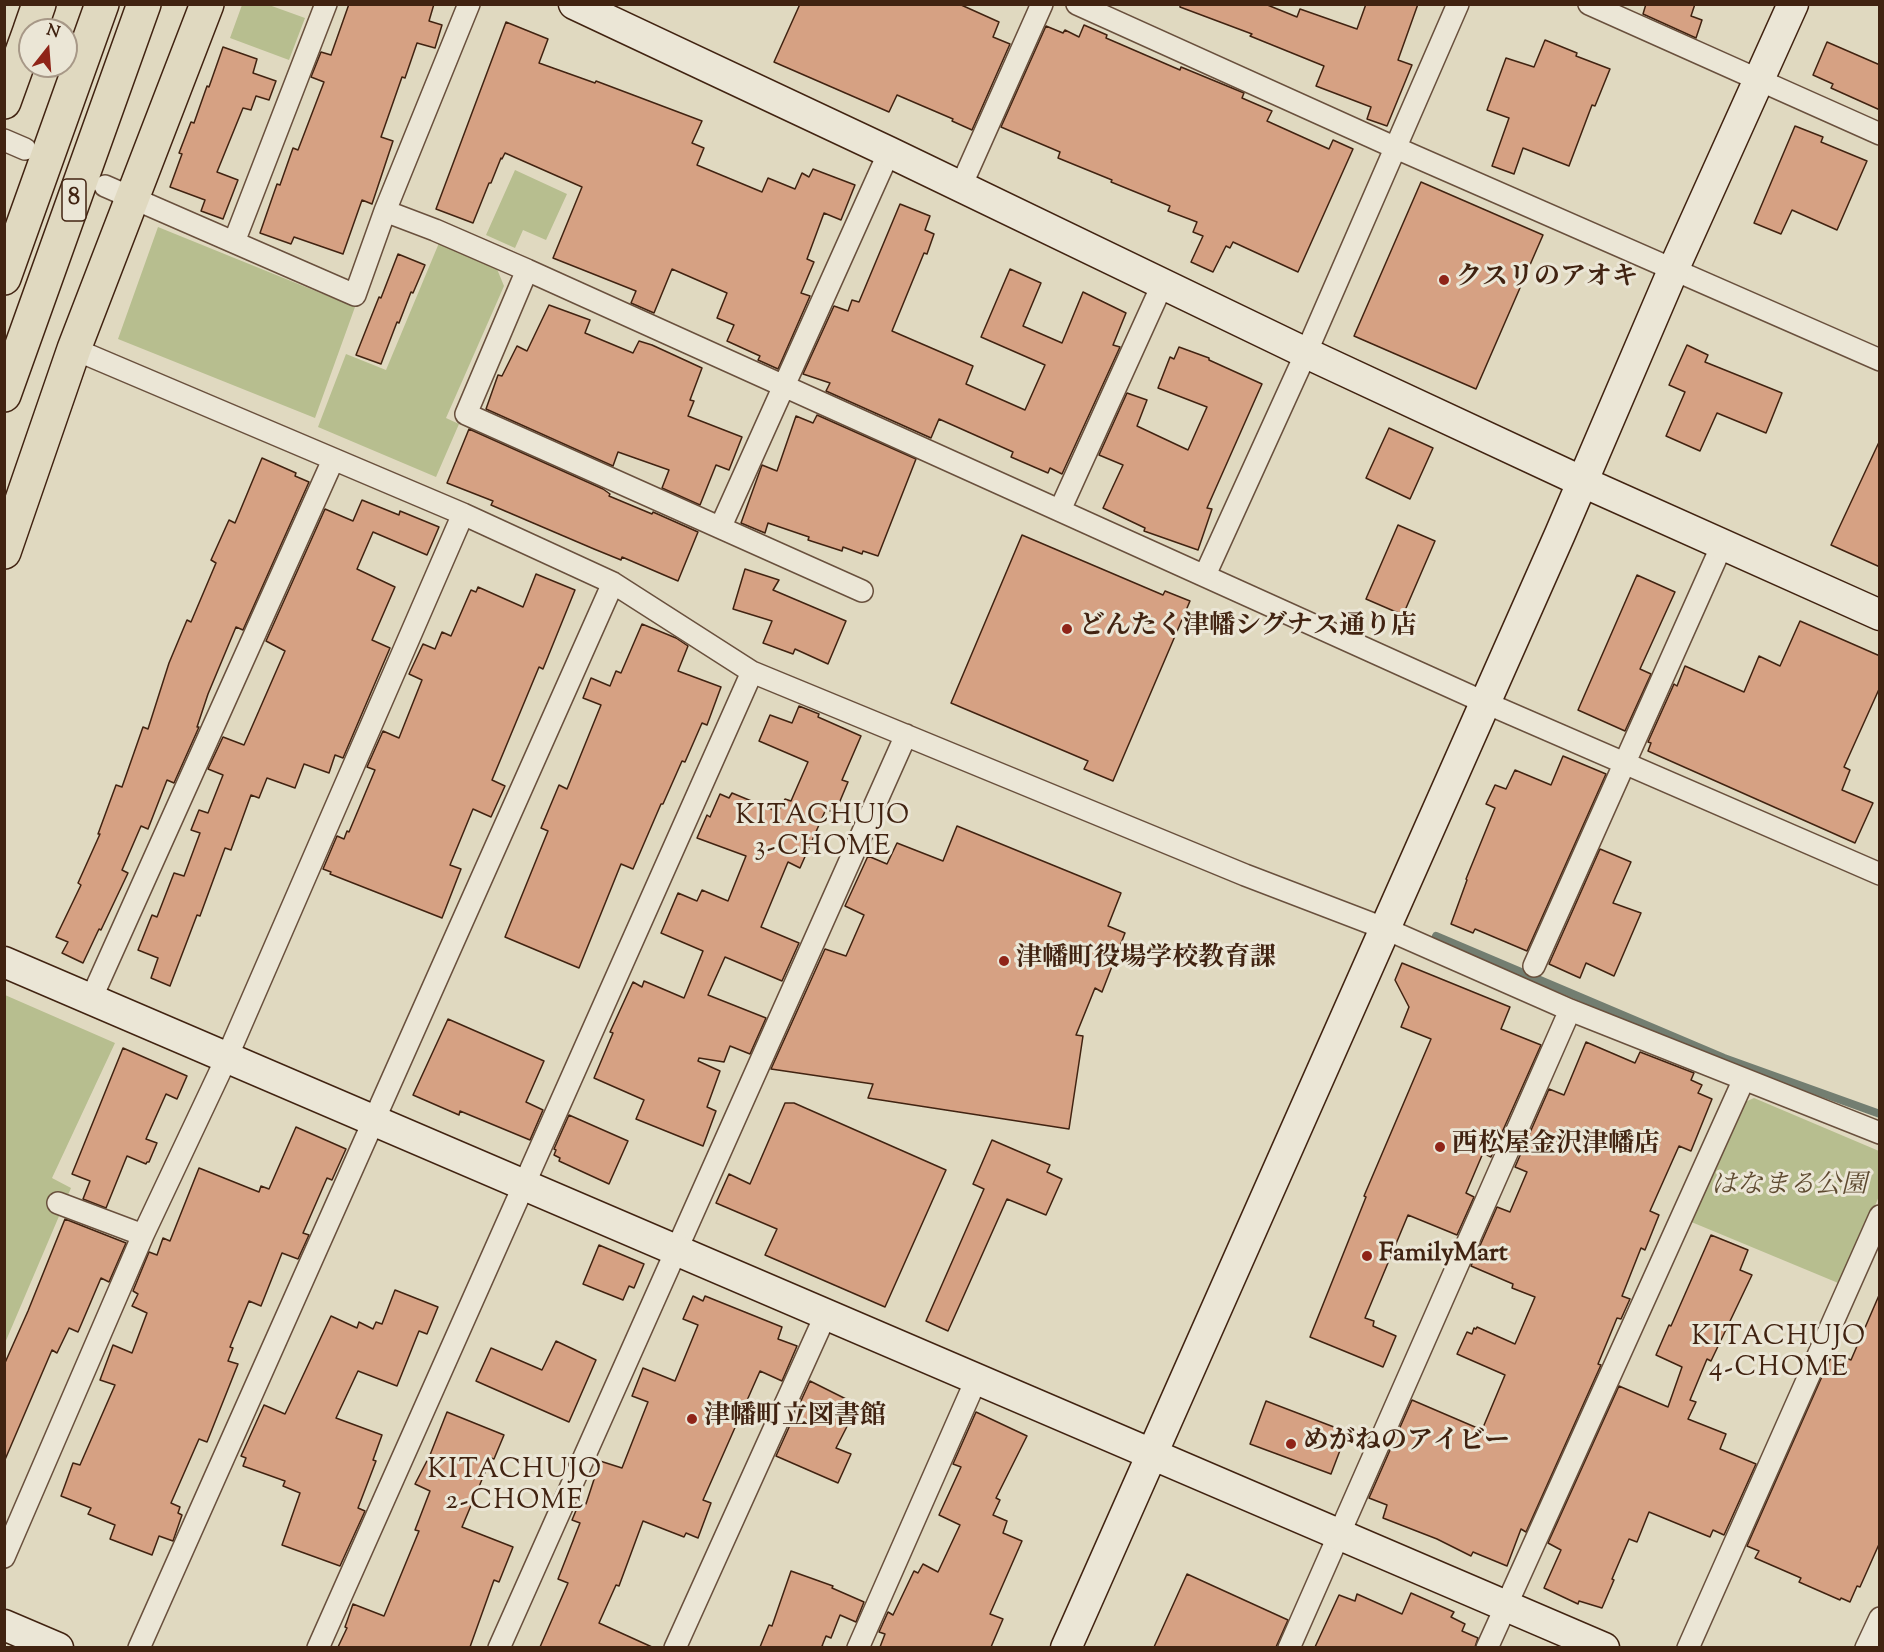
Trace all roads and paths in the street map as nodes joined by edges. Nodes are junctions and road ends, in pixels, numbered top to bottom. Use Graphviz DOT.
graph roads {
  1 [pos="102,4"];
  2 [pos="144,4"];
  3 [pos="207,4"];
  4 [pos="326,4"];
  5 [pos="469,4"];
  6 [pos="574,4"];
  7 [pos="1042,4"];
  8 [pos="1077,4"];
  9 [pos="1458,4"];
  10 [pos="1588,4"];
  11 [pos="1793,4"];
  12 [pos="18,63"];
  13 [pos="1760,81"];
  14 [pos="4,102"];
  15 [pos="1880,134"];
  16 [pos="4,140"];
  17 [pos="1396,148"];
  18 [pos="37,151"];
  19 [pos="889,152"];
  20 [pos="961,186"];
  21 [pos="119,192"];
  22 [pos="385,211"];
  23 [pos="4,233"];
  24 [pos="234,242"];
  25 [pos="1674,268"];
  26 [pos="527,270"];
  27 [pos="4,278"];
  28 [pos="1163,283"];
  29 [pos="74,349"];
  30 [pos="1306,353"];
  31 [pos="1880,360"];
  32 [pos="784,384"];
  33 [pos="4,396"];
  34 [pos="333,460"];
  35 [pos="1583,482"];
  36 [pos="11,510"];
  37 [pos="1060,510"];
  38 [pos="463,514"];
  39 [pos="721,526"];
  40 [pos="1722,544"];
  41 [pos="4,552"];
  42 [pos="1205,575"];
  43 [pos="613,583"];
  44 [pos="862,591"];
  45 [pos="1880,615"];
  46 [pos="752,672"];
  47 [pos="1486,703"];
  48 [pos="906,735"];
  49 [pos="1625,763"];
  50 [pos="1880,874"];
  51 [pos="1386,929"];
  52 [pos="4,962"];
  53 [pos="1534,966"];
  54 [pos="92,999"];
  55 [pos="1570,1010"];
  56 [pos="227,1057"];
  57 [pos="1744,1079"];
  58 [pos="374,1120"];
  59 [pos="1880,1133"];
  60 [pos="525,1185"];
  61 [pos="58,1203"];
  62 [pos="1880,1216"];
  63 [pos="143,1235"];
  64 [pos="675,1250"];
  65 [pos="826,1314"];
  66 [pos="976,1380"];
  67 [pos="1152,1455"];
  68 [pos="1340,1535"];
  69 [pos="4,1557"];
  70 [pos="1506,1605"];
  71 [pos="1880,1618"];
  72 [pos="4,1625"];
  73 [pos="58,1647"];
  74 [pos="139,1647"];
  75 [pos="318,1647"];
  76 [pos="499,1647"];
  77 [pos="675,1647"];
  78 [pos="858,1647"];
  79 [pos="1066,1647"];
  80 [pos="1289,1647"];
  81 [pos="1487,1647"];
  82 [pos="1604,1647"];
  83 [pos="1688,1647"];
  84 [pos="1866,1647"];
  1 -- 18 [label="highway, 8"];
  2 -- 33 [label="highway, 8"];
  3 -- 21 [label="highway"];
  4 -- 24 [label="street"];
  5 -- 22 [label="street"];
  6 -- 19 [label="street"];
  7 -- 20 [label="street"];
  8 -- 17 [label="street"];
  9 -- 17 [label="street"];
  10 -- 13 [label="street"];
  11 -- 13 [label="street"];
  12 -- 14 [label="highway"];
  13 -- 15 [label="street"];
  13 -- 25 [label="street"];
  16 -- 18 [label="street"];
  17 -- 25 [label="street"];
  17 -- 30 [label="street"];
  18 -- 23 [label="highway"];
  18 -- 27 [label="highway, 8"];
  19 -- 20 [label="street"];
  19 -- 32 [label="street"];
  20 -- 28 [label="street"];
  21 -- 24 [label="street"];
  21 -- 29 [label="highway"];
  22 -- 24 [label="street"];
  22 -- 26 [label="street"];
  25 -- 31 [label="street"];
  25 -- 35 [label="street"];
  26 -- 32 [label="street"];
  26 -- 39 [label="street"];
  28 -- 30 [label="street"];
  28 -- 37 [label="street"];
  29 -- 34 [label="street"];
  29 -- 36 [label="highway"];
  30 -- 35 [label="street"];
  30 -- 42 [label="street"];
  32 -- 37 [label="street"];
  32 -- 39 [label="street"];
  34 -- 38 [label="street"];
  34 -- 54 [label="street"];
  35 -- 40 [label="street"];
  35 -- 47 [label="street"];
  36 -- 41 [label="highway"];
  37 -- 42 [label="street"];
  38 -- 43 [label="street"];
  38 -- 56 [label="street"];
  39 -- 44 [label="street"];
  40 -- 45 [label="street"];
  40 -- 49 [label="street"];
  42 -- 47 [label="street"];
  43 -- 46 [label="street"];
  43 -- 58 [label="street"];
  46 -- 48 [label="street"];
  46 -- 60 [label="street"];
  47 -- 49 [label="street"];
  47 -- 51 [label="street"];
  48 -- 51 [label="street"];
  48 -- 64 [label="street"];
  49 -- 50 [label="street"];
  49 -- 53 [label="street"];
  51 -- 55 [label="street"];
  51 -- 67 [label="street"];
  52 -- 54 [label="street"];
  54 -- 56 [label="street"];
  55 -- 57 [label="street"];
  55 -- 68 [label="street"];
  56 -- 58 [label="street"];
  56 -- 63 [label="street"];
  57 -- 59 [label="street"];
  57 -- 70 [label="street"];
  58 -- 60 [label="street"];
  58 -- 74 [label="street"];
  60 -- 64 [label="street"];
  60 -- 75 [label="street"];
  61 -- 63 [label="street"];
  62 -- 83 [label="street"];
  63 -- 69 [label="street"];
  64 -- 65 [label="street"];
  64 -- 76 [label="street"];
  65 -- 66 [label="street"];
  65 -- 77 [label="street"];
  66 -- 67 [label="street"];
  66 -- 78 [label="street"];
  67 -- 68 [label="street"];
  67 -- 79 [label="street"];
  68 -- 70 [label="street"];
  68 -- 80 [label="street"];
  70 -- 81 [label="street"];
  70 -- 82 [label="street"];
  71 -- 84 [label="street"];
  72 -- 73 [label="street"];
}
